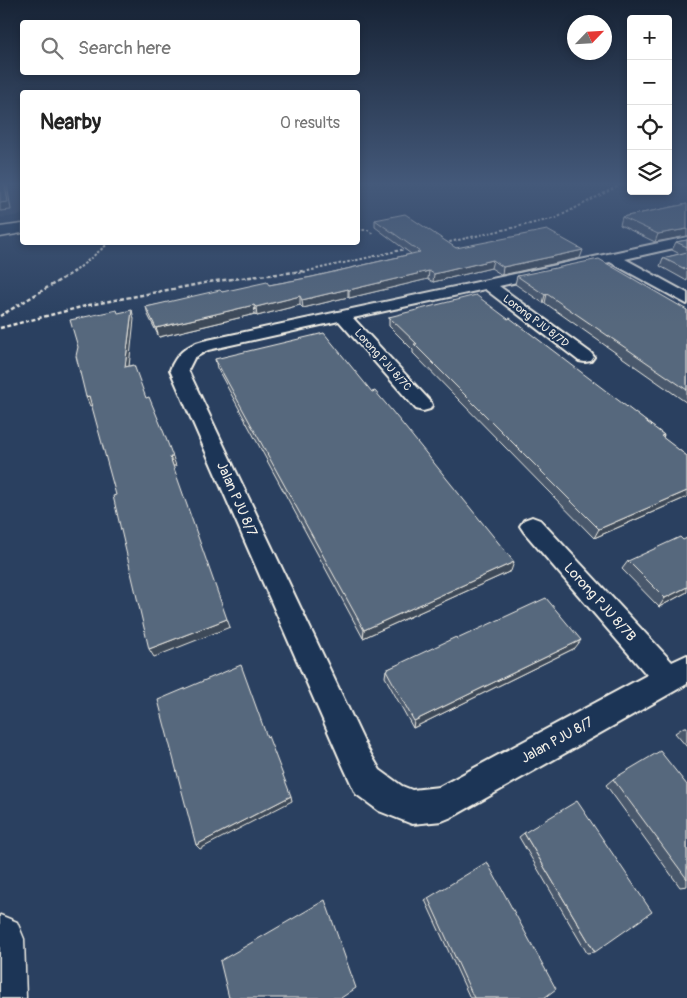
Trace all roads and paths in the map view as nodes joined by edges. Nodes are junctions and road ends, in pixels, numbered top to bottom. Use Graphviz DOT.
graph roads {
  1 [pos="369,231"];
  2 [pos="500,231"];
  3 [pos="373,234"];
  4 [pos="687,241"];
  5 [pos="440,244"];
  6 [pos="107,245"];
  7 [pos="411,248"];
  8 [pos="612,258"];
  9 [pos="487,284"];
  10 [pos="687,299"];
  11 [pos="0,316"];
  12 [pos="343,316"];
  13 [pos="0,328"];
  14 [pos="585,357"];
  15 [pos="423,405"];
  16 [pos="532,526"];
  17 [pos="678,674"];
  18 [pos="0,939"];
  19 [pos="1,998"];
  1 -- 3 [label="path"];
  2 -- 5 [label="path"];
  4 -- 8 [label="street, Jalan PJU 8/7"];
  6 -- 11 [label="path"];
  7 -- 13 [label="path"];
  8 -- 9 [label="street, Jalan PJU 8/7"];
  8 -- 10 [label="street"];
  9 -- 12 [label="street, Jalan PJU 8/7"];
  9 -- 14 [label="street, Lorong PJU 8/7D"];
  12 -- 15 [label="street, Lorong PJU 8/7C"];
  12 -- 17 [label="street, Jalan PJU 8/7"];
  16 -- 17 [label="street, Lorong PJU 8/7B"];
  18 -- 19 [label="main road"];
}
